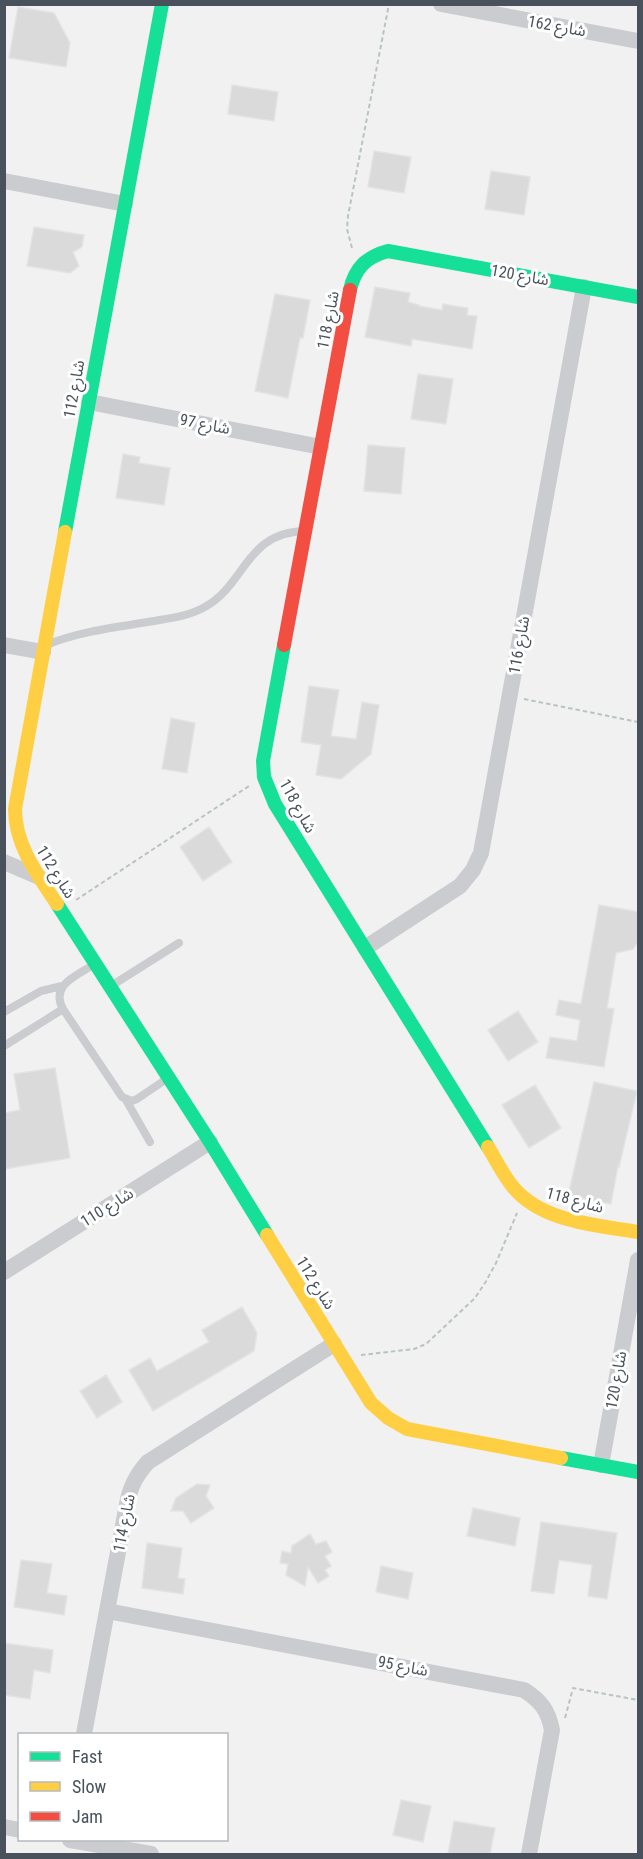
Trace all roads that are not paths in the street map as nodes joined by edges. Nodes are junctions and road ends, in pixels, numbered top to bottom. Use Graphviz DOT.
graph roads {
  1 [pos="162,4"];
  2 [pos="441,4"];
  3 [pos="472,7"];
  4 [pos="639,41"];
  5 [pos="4,181"];
  6 [pos="125,204"];
  7 [pos="362,262"];
  8 [pos="584,287"];
  9 [pos="639,297"];
  10 [pos="89,402"];
  11 [pos="321,447"];
  12 [pos="306,531"];
  13 [pos="4,645"];
  14 [pos="44,649"];
  15 [pos="14,821"];
  16 [pos="4,839"];
  17 [pos="4,861"];
  18 [pos="39,877"];
  19 [pos="179,943"];
  20 [pos="365,948"];
  21 [pos="95,964"];
  22 [pos="62,986"];
  23 [pos="110,987"];
  24 [pos="63,1009"];
  25 [pos="4,1012"];
  26 [pos="4,1046"];
  27 [pos="168,1078"];
  28 [pos="126,1100"];
  29 [pos="150,1142"];
  30 [pos="210,1142"];
  31 [pos="639,1232"];
  32 [pos="639,1260"];
  33 [pos="5,1269"];
  34 [pos="334,1344"];
  35 [pos="601,1465"];
  36 [pos="639,1472"];
  37 [pos="107,1611"];
  38 [pos="84,1733"];
  39 [pos="81,1841"];
  40 [pos="151,1854"];
  41 [pos="529,1854"];
  1 -- 6 [label="street, شارع 112"];
  2 -- 3 [label="street, شارع 162"];
  3 -- 4 [label="street, شارع 162"];
  5 -- 6 [label="street"];
  6 -- 10 [label="street, شارع 112"];
  7 -- 8 [label="street, شارع 120"];
  7 -- 11 [label="street, شارع 118"];
  8 -- 9 [label="street, شارع 120"];
  8 -- 20 [label="street, شارع 116"];
  10 -- 11 [label="street, شارع 97"];
  10 -- 14 [label="street, شارع 112"];
  11 -- 12 [label="street, شارع 118"];
  12 -- 14 [label="lane"];
  12 -- 20 [label="street, شارع 118"];
  13 -- 14 [label="street"];
  14 -- 15 [label="street, شارع 112"];
  15 -- 16 [label="street"];
  15 -- 18 [label="street, شارع 112"];
  17 -- 18 [label="street"];
  18 -- 21 [label="street, شارع 112"];
  19 -- 23 [label="lane"];
  20 -- 31 [label="street, شارع 118"];
  21 -- 22 [label="lane"];
  21 -- 23 [label="street, شارع 112"];
  22 -- 24 [label="lane"];
  22 -- 25 [label="lane"];
  23 -- 27 [label="street, شارع 112"];
  24 -- 26 [label="lane"];
  24 -- 28 [label="lane"];
  27 -- 28 [label="lane"];
  27 -- 30 [label="street, شارع 112"];
  28 -- 29 [label="lane"];
  30 -- 33 [label="street, شارع 110"];
  30 -- 34 [label="street, شارع 112"];
  32 -- 35 [label="street, شارع 120"];
  34 -- 35 [label="street, شارع 112"];
  34 -- 37 [label="street, شارع 114"];
  35 -- 36 [label="street, شارع 112"];
  37 -- 38 [label="street, شارع 114"];
  37 -- 41 [label="street, شارع 95"];
  39 -- 40 [label="street"];
}
